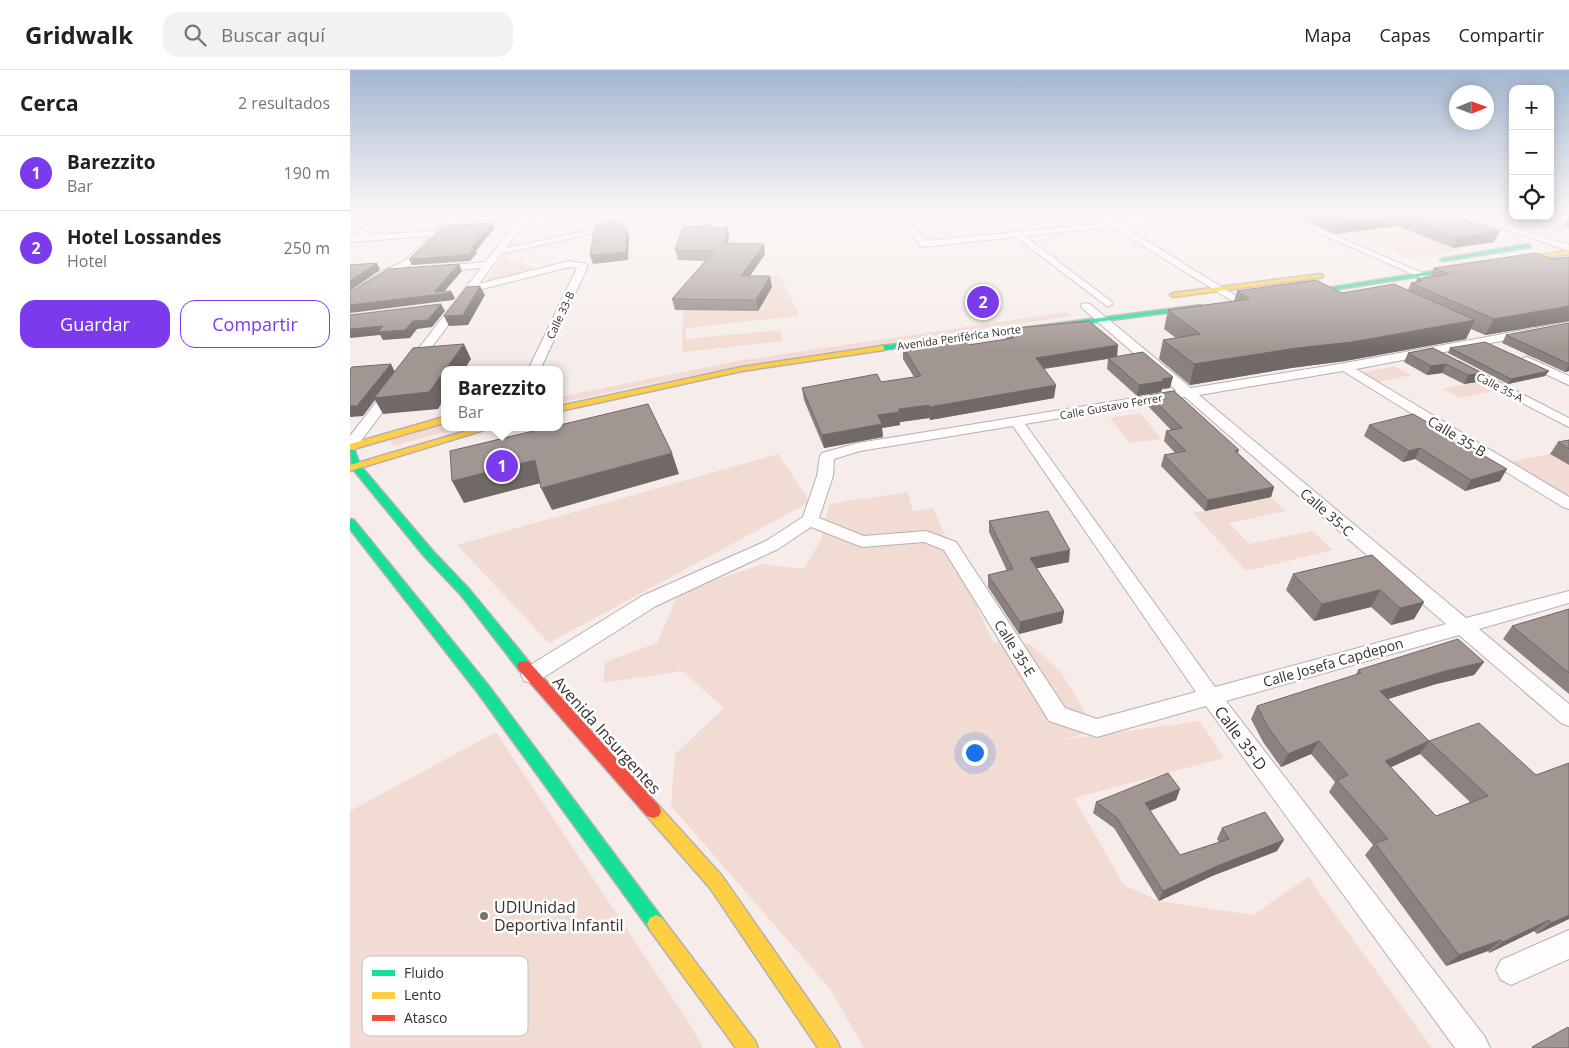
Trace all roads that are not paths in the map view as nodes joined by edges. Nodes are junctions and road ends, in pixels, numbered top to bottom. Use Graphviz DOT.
graph roads {
  1 [pos="422,259"];
  2 [pos="493,259"];
  3 [pos="1051,259"];
  4 [pos="1171,259"];
  5 [pos="1385,259"];
  6 [pos="1447,259"];
  7 [pos="1521,259"];
  8 [pos="1497,263"];
  9 [pos="488,265"];
  10 [pos="1400,265"];
  11 [pos="1478,266"];
  12 [pos="414,268"];
  13 [pos="1374,269"];
  14 [pos="1330,275"];
  15 [pos="1422,275"];
  16 [pos="1365,284"];
  17 [pos="470,289"];
  18 [pos="1221,289"];
  19 [pos="1382,292"];
  20 [pos="1292,294"];
  21 [pos="1165,296"];
  22 [pos="350,298"];
  23 [pos="1245,302"];
  24 [pos="1113,303"];
  25 [pos="458,305"];
  26 [pos="1081,307"];
  27 [pos="438,308"];
  28 [pos="1099,319"];
  29 [pos="1569,325"];
  30 [pos="1466,332"];
  31 [pos="1483,340"];
  32 [pos="1500,348"];
  33 [pos="1431,351"];
  34 [pos="1517,357"];
  35 [pos="536,366"];
  36 [pos="1344,367"];
  37 [pos="1569,381"];
  38 [pos="1187,392"];
  39 [pos="563,408"];
  40 [pos="441,421"];
  41 [pos="1017,422"];
  42 [pos="1569,423"];
  43 [pos="476,431"];
  44 [pos="350,447"];
  45 [pos="350,451"];
  46 [pos="353,467"];
  47 [pos="1569,504"];
  48 [pos="810,520"];
  49 [pos="350,522"];
  50 [pos="1569,596"];
  51 [pos="1461,626"];
  52 [pos="531,675"];
  53 [pos="1210,697"];
  54 [pos="1569,717"];
  55 [pos="1097,728"];
  56 [pos="1569,944"];
  57 [pos="1511,970"];
  58 [pos="748,1048"];
  59 [pos="830,1048"];
  60 [pos="1474,1048"];
  1 -- 12 [label="street"];
  2 -- 9 [label="street"];
  3 -- 24 [label="street"];
  4 -- 18 [label="street"];
  5 -- 10 [label="street"];
  6 -- 10 [label="main road"];
  7 -- 8 [label="main road"];
  9 -- 12 [label="street"];
  9 -- 17 [label="street"];
  10 -- 13 [label="main road"];
  10 -- 15 [label="street"];
  11 -- 15 [label="main road"];
  12 -- 22 [label="street"];
  14 -- 18 [label="main road"];
  15 -- 16 [label="main road"];
  16 -- 19 [label="street"];
  16 -- 20 [label="main road"];
  17 -- 25 [label="street"];
  17 -- 35 [label="street, Calle 33-B"];
  18 -- 21 [label="main road"];
  18 -- 23 [label="street"];
  23 -- 28 [label="main road, Avenida Periférica Norte"];
  24 -- 26 [label="main road"];
  25 -- 27 [label="street"];
  25 -- 44 [label="street"];
  26 -- 28 [label="street, Calle 35-C"];
  28 -- 38 [label="street, Calle 35-C"];
  28 -- 39 [label="main road, Avenida Periférica Norte"];
  29 -- 31 [label="street, Calle Gustavo Ferrer"];
  30 -- 31 [label="street"];
  31 -- 32 [label="street"];
  31 -- 33 [label="street, Calle Gustavo Ferrer"];
  33 -- 36 [label="street, Calle Gustavo Ferrer"];
  33 -- 42 [label="street, Calle 35-A"];
  34 -- 37 [label="street"];
  36 -- 38 [label="street, Calle Gustavo Ferrer"];
  36 -- 47 [label="street, Calle 35-B"];
  38 -- 41 [label="street, Calle Gustavo Ferrer"];
  38 -- 51 [label="street, Calle 35-C"];
  40 -- 44 [label="main road"];
  41 -- 48 [label="street, Calle Gustavo Ferrer"];
  41 -- 53 [label="street, Calle 35-D"];
  43 -- 46 [label="main road"];
  45 -- 46 [label="main road, Avenida Insurgentes"];
  46 -- 52 [label="main road, Avenida Insurgentes"];
  48 -- 52 [label="street"];
  48 -- 55 [label="street, Calle 35-E"];
  49 -- 58 [label="main road"];
  50 -- 51 [label="street, Calle Josefa Capdepon"];
  51 -- 53 [label="street, Calle Josefa Capdepon"];
  51 -- 54 [label="street, Calle 35-C"];
  52 -- 59 [label="main road, Avenida Insurgentes"];
  53 -- 55 [label="street, Calle Josefa Capdepon"];
  53 -- 60 [label="street, Calle 35-D"];
  56 -- 57 [label="street"];
}
